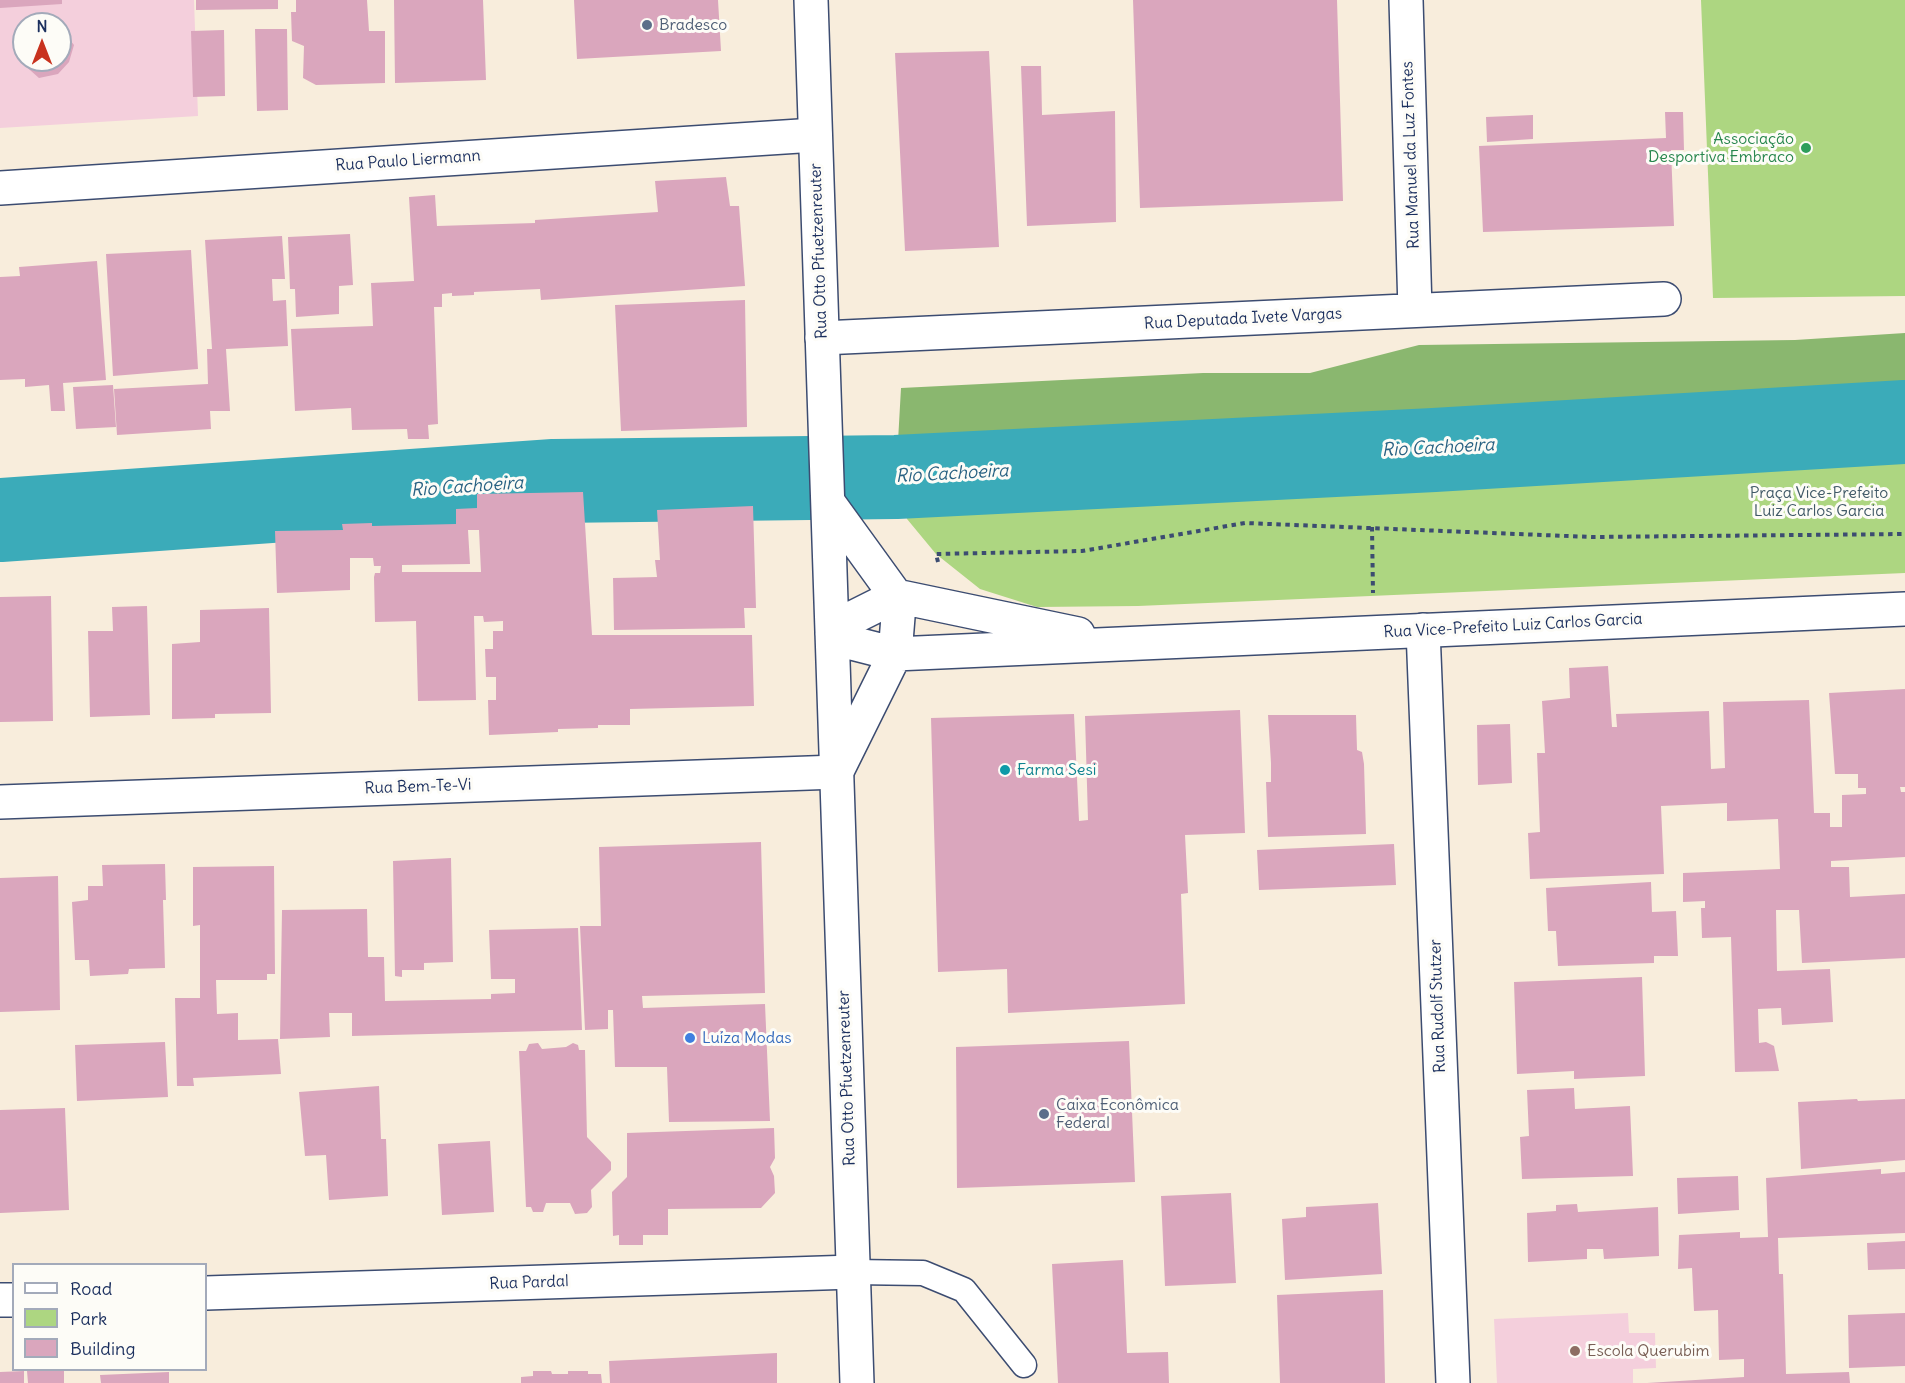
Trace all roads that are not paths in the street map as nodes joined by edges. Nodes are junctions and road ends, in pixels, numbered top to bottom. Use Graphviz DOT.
graph roads {
  1 [pos="811,0"];
  2 [pos="1406,0"];
  3 [pos="815,135"];
  4 [pos="0,188"];
  5 [pos="1664,299"];
  6 [pos="1415,310"];
  7 [pos="822,338"];
  8 [pos="828,502"];
  9 [pos="896,596"];
  10 [pos="1905,609"];
  11 [pos="1423,630"];
  12 [pos="832,634"];
  13 [pos="1121,643"];
  14 [pos="895,654"];
  15 [pos="837,772"];
  16 [pos="0,802"];
  17 [pos="853,1272"];
  18 [pos="207,1293"];
  19 [pos="1024,1365"];
  20 [pos="856,1383"];
  21 [pos="1454,1383"];
  1 -- 3 [label="street, Rua Otto Pfuetzenreuter"];
  2 -- 6 [label="street, Rua Manuel da Luz Fontes"];
  3 -- 4 [label="street, Rua Paulo Liermann"];
  3 -- 7 [label="street, Rua Otto Pfuetzenreuter"];
  5 -- 6 [label="street, Rua Deputada Ivete Vargas"];
  6 -- 7 [label="street, Rua Deputada Ivete Vargas"];
  7 -- 8 [label="street, Rua Otto Pfuetzenreuter"];
  8 -- 9 [label="street"];
  8 -- 12 [label="street, Rua Otto Pfuetzenreuter"];
  9 -- 12 [label="street"];
  9 -- 13 [label="street, Rua Vice-Prefeito Luiz Carlos Garcia"];
  9 -- 14 [label="street, Rua Otto Pfuetzenreuter"];
  10 -- 11 [label="street, Rua Vice-Prefeito Luiz Carlos Garcia"];
  11 -- 13 [label="street, Rua Vice-Prefeito Luiz Carlos Garcia"];
  11 -- 21 [label="street, Rua Rudolf Stutzer"];
  12 -- 14 [label="street, Rua Vice-Prefeito Luiz Carlos Garcia"];
  12 -- 15 [label="street, Rua Otto Pfuetzenreuter"];
  13 -- 14 [label="street, Rua Vice-Prefeito Luiz Carlos Garcia"];
  14 -- 15 [label="street, Rua Otto Pfuetzenreuter"];
  15 -- 16 [label="street, Rua Bem-Te-Vi"];
  15 -- 17 [label="street, Rua Otto Pfuetzenreuter"];
  17 -- 18 [label="street, Rua Pardal"];
  17 -- 19 [label="lane"];
  17 -- 20 [label="street, Rua Otto Pfuetzenreuter"];
}
